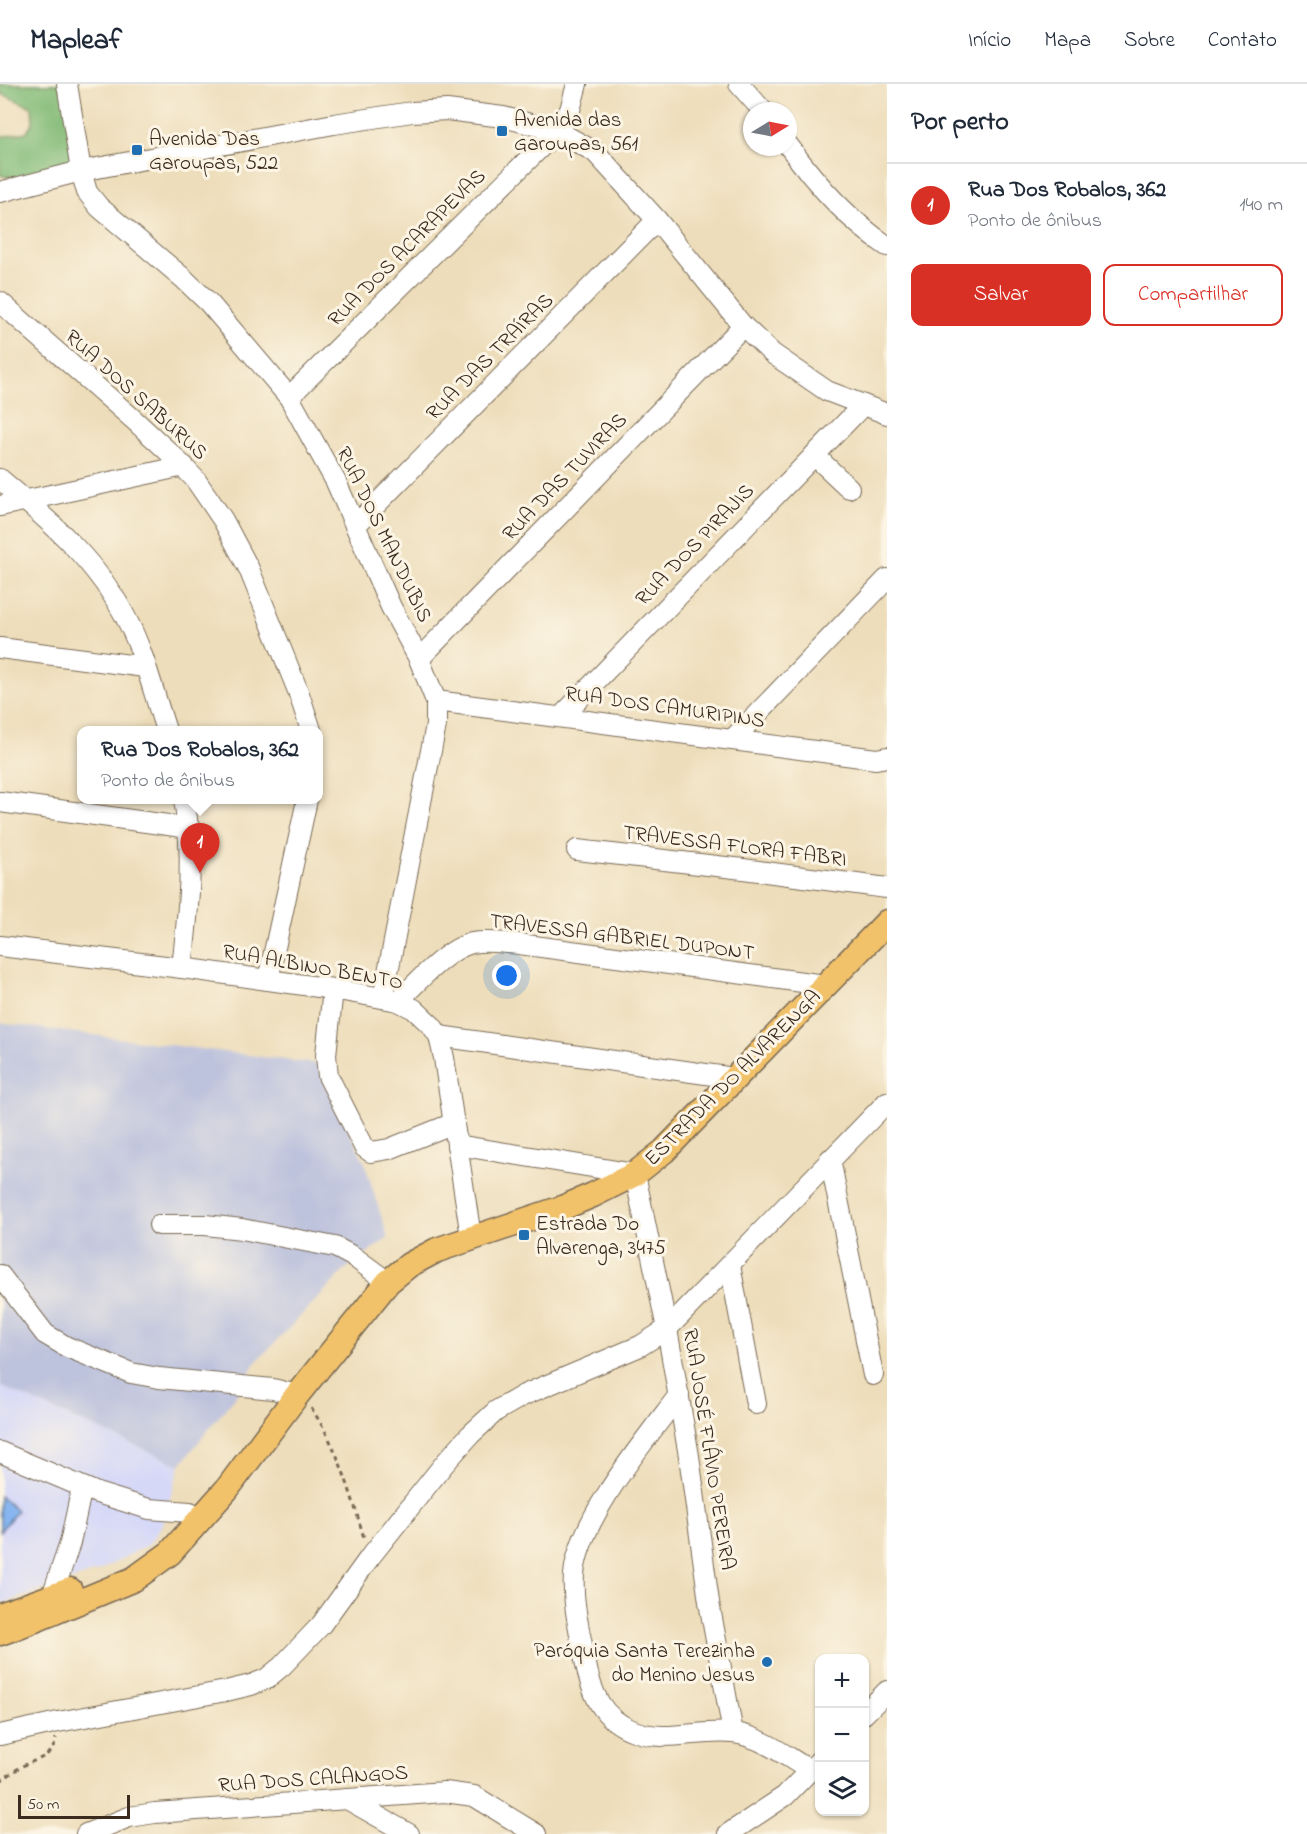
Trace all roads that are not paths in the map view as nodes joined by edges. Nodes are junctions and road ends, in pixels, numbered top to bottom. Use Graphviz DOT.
graph roads {
  1 [pos="67,84"];
  2 [pos="577,84"];
  3 [pos="739,84"];
  4 [pos="755,102"];
  5 [pos="557,130"];
  6 [pos="796,156"];
  7 [pos="81,171"];
  8 [pos="0,192"];
  9 [pos="657,220"];
  10 [pos="887,246"];
  11 [pos="0,302"];
  12 [pos="743,326"];
  13 [pos="289,397"];
  14 [pos="863,405"];
  15 [pos="887,414"];
  16 [pos="814,455"];
  17 [pos="184,466"];
  18 [pos="0,479"];
  19 [pos="849,488"];
  20 [pos="25,500"];
  21 [pos="0,506"];
  22 [pos="355,526"];
  23 [pos="887,579"];
  24 [pos="0,648"];
  25 [pos="419,659"];
  26 [pos="145,667"];
  27 [pos="436,701"];
  28 [pos="561,717"];
  29 [pos="165,726"];
  30 [pos="310,726"];
  31 [pos="732,740"];
  32 [pos="887,757"];
  33 [pos="0,802"];
  34 [pos="185,804"];
  35 [pos="306,804"];
  36 [pos="190,828"];
  37 [pos="577,850"];
  38 [pos="887,888"];
  39 [pos="887,922"];
  40 [pos="0,946"];
  41 [pos="182,968"];
  42 [pos="268,980"];
  43 [pos="825,985"];
  44 [pos="333,989"];
  45 [pos="391,999"];
  46 [pos="439,1036"];
  47 [pos="734,1078"];
  48 [pos="887,1102"];
  49 [pos="454,1123"];
  50 [pos="457,1145"];
  51 [pos="830,1159"];
  52 [pos="635,1174"];
  53 [pos="159,1225"];
  54 [pos="471,1237"];
  55 [pos="730,1265"];
  56 [pos="0,1275"];
  57 [pos="388,1282"];
  58 [pos="667,1329"];
  59 [pos="873,1375"];
  60 [pos="297,1395"];
  61 [pos="679,1395"];
  62 [pos="756,1404"];
  63 [pos="261,1445"];
  64 [pos="0,1452"];
  65 [pos="82,1487"];
  66 [pos="190,1512"];
  67 [pos="52,1596"];
  68 [pos="0,1615"];
  69 [pos="0,1632"];
  70 [pos="887,1691"];
  71 [pos="869,1709"];
  72 [pos="733,1733"];
  73 [pos="0,1735"];
  74 [pos="815,1766"];
  75 [pos="347,1799"];
  76 [pos="110,1823"];
  77 [pos="86,1834"];
  78 [pos="129,1834"];
  79 [pos="409,1834"];
  80 [pos="536,1834"];
  81 [pos="728,1834"];
  1 -- 7 [label="street, RUA DOS MANDUBIS"];
  2 -- 5 [label="street, RUA DOS ACARAPEVAS"];
  3 -- 4 [label="street"];
  5 -- 7 [label="street"];
  5 -- 9 [label="street"];
  5 -- 13 [label="street, RUA DOS ACARAPEVAS"];
  6 -- 10 [label="street"];
  7 -- 8 [label="street"];
  7 -- 13 [label="street, RUA DOS MANDUBIS"];
  9 -- 12 [label="street"];
  9 -- 22 [label="street, RUA DAS TRAÍRAS"];
  11 -- 17 [label="street, RUA DOS SABURUS"];
  12 -- 14 [label="street"];
  12 -- 25 [label="street, RUA DAS TUVIRAS"];
  13 -- 22 [label="street, RUA DOS MANDUBIS"];
  14 -- 15 [label="street"];
  14 -- 16 [label="street, RUA DOS PIRAJIS"];
  16 -- 19 [label="street"];
  16 -- 28 [label="street, RUA DOS PIRAJIS"];
  17 -- 20 [label="street"];
  17 -- 30 [label="street, RUA DOS SABURUS"];
  18 -- 20 [label="street"];
  20 -- 21 [label="street"];
  20 -- 26 [label="street"];
  22 -- 25 [label="street, RUA DOS MANDUBIS"];
  23 -- 31 [label="street"];
  24 -- 26 [label="street"];
  25 -- 27 [label="street, RUA DOS MANDUBIS"];
  26 -- 29 [label="street"];
  27 -- 28 [label="street, RUA DOS CAMURIPINS"];
  27 -- 45 [label="street, RUA DOS MANDUBIS"];
  28 -- 31 [label="street, RUA DOS CAMURIPINS"];
  31 -- 32 [label="street, RUA DOS CAMURIPINS"];
  33 -- 36 [label="street"];
  34 -- 36 [label="street"];
  35 -- 42 [label="street"];
  36 -- 41 [label="street"];
  37 -- 38 [label="street, TRAVESSA FLORA FABRI"];
  39 -- 43 [label="main road, ESTRADA DO ALVARENGA"];
  40 -- 41 [label="street, RUA ALBINO BENTO"];
  41 -- 42 [label="street, RUA ALBINO BENTO"];
  42 -- 44 [label="street, RUA ALBINO BENTO"];
  43 -- 45 [label="street, TRAVESSA GABRIEL DUPONT"];
  43 -- 47 [label="main road, ESTRADA DO ALVARENGA"];
  44 -- 45 [label="street, RUA ALBINO BENTO"];
  44 -- 49 [label="street"];
  45 -- 46 [label="street, RUA ALBINO BENTO"];
  46 -- 47 [label="street"];
  46 -- 49 [label="street"];
  47 -- 52 [label="main road, ESTRADA DO ALVARENGA"];
  48 -- 51 [label="street"];
  49 -- 50 [label="street"];
  50 -- 52 [label="street"];
  50 -- 54 [label="street"];
  51 -- 55 [label="street"];
  51 -- 59 [label="street"];
  52 -- 54 [label="main road, ESTRADA DO ALVARENGA"];
  52 -- 58 [label="street, RUA JOSÉ FLÁVIO PEREIRA"];
  53 -- 57 [label="street"];
  54 -- 57 [label="main road, ESTRADA DO ALVARENGA"];
  55 -- 58 [label="street"];
  55 -- 62 [label="street"];
  56 -- 60 [label="street"];
  57 -- 60 [label="main road, ESTRADA DO ALVARENGA"];
  58 -- 61 [label="street, RUA JOSÉ FLÁVIO PEREIRA"];
  58 -- 73 [label="street"];
  60 -- 63 [label="main road, ESTRADA DO ALVARENGA"];
  61 -- 72 [label="street, RUA JOSÉ FLÁVIO PEREIRA"];
  61 -- 72 [label="street"];
  63 -- 66 [label="main road, ESTRADA DO ALVARENGA"];
  63 -- 69 [label="main road, ESTRADA DO ALVARENGA"];
  64 -- 65 [label="street"];
  65 -- 66 [label="street"];
  65 -- 67 [label="street"];
  66 -- 67 [label="main road, ESTRADA DO ALVARENGA"];
  67 -- 68 [label="main road, ESTRADA DO ALVARENGA"];
  70 -- 71 [label="street"];
  72 -- 74 [label="street"];
  74 -- 81 [label="street"];
  75 -- 76 [label="street, RUA DOS CALANGOS"];
  75 -- 79 [label="street"];
  75 -- 80 [label="street, RUA DOS CALANGOS"];
  76 -- 77 [label="street, RUA DOS CALANGOS"];
  76 -- 78 [label="street"];
}
